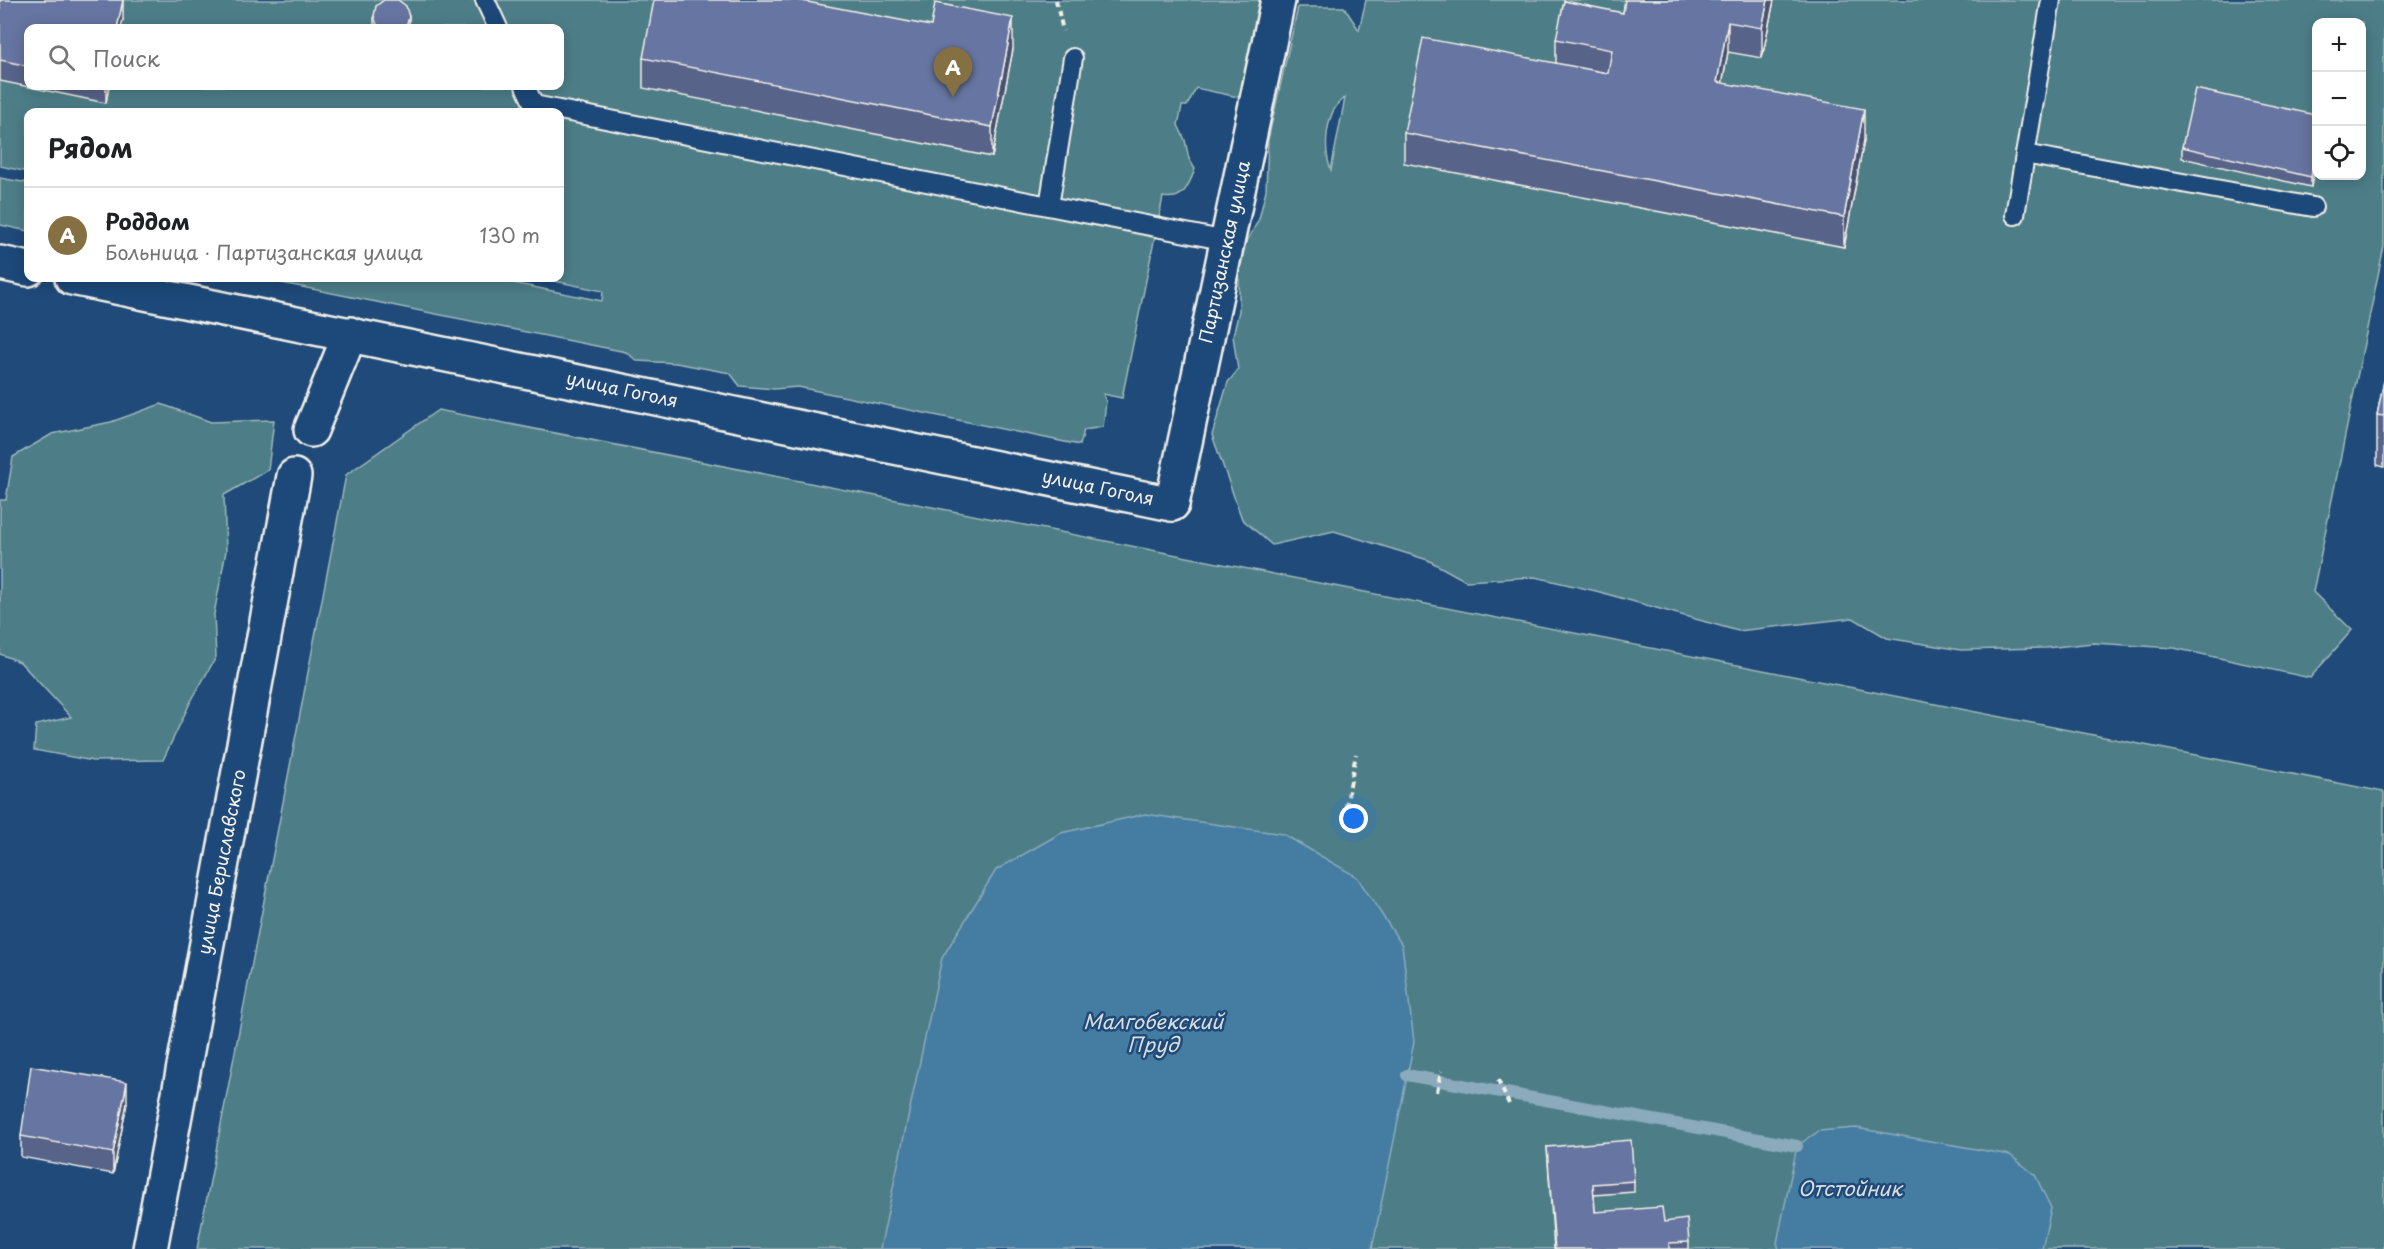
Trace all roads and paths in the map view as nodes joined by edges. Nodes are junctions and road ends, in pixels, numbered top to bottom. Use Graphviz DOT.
graph roads {
  1 [pos="485,0"];
  2 [pos="1278,0"];
  3 [pos="2051,0"];
  4 [pos="496,24"];
  5 [pos="1073,58"];
  6 [pos="527,90"];
  7 [pos="549,108"];
  8 [pos="564,111"];
  9 [pos="2025,154"];
  10 [pos="1049,206"];
  11 [pos="2313,207"];
  12 [pos="2015,215"];
  13 [pos="1227,241"];
  14 [pos="0,263"];
  15 [pos="24,268"];
  16 [pos="92,282"];
  17 [pos="350,334"];
  18 [pos="311,430"];
  19 [pos="294,476"];
  20 [pos="1172,504"];
  21 [pos="1356,754"];
  22 [pos="1344,817"];
  23 [pos="1441,1071"];
  24 [pos="1498,1080"];
  25 [pos="1437,1092"];
  26 [pos="1509,1104"];
  27 [pos="150,1249"];
  1 -- 4 [label="lane"];
  2 -- 13 [label="street, Партизанская улица"];
  3 -- 9 [label="lane"];
  5 -- 10 [label="lane"];
  6 -- 7 [label="lane"];
  8 -- 10 [label="lane"];
  9 -- 11 [label="lane"];
  9 -- 12 [label="lane"];
  10 -- 13 [label="lane"];
  13 -- 20 [label="street, Партизанская улица"];
  14 -- 15 [label="street"];
  16 -- 17 [label="street, улица Гоголя"];
  17 -- 18 [label="street"];
  17 -- 20 [label="street, улица Гоголя"];
  19 -- 27 [label="street, улица Бериславского"];
  21 -- 22 [label="path"];
  23 -- 25 [label="path"];
  24 -- 26 [label="path"];
}
